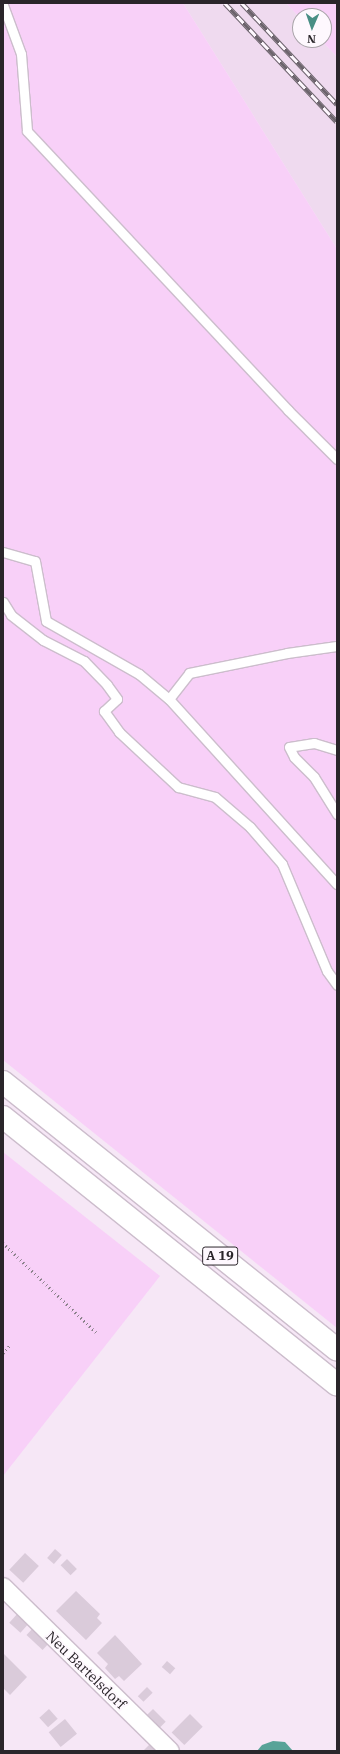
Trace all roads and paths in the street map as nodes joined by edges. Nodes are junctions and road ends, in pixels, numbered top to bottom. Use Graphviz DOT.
graph roads {
  1 [pos="3,5"];
  2 [pos="337,459"];
  3 [pos="3,552"];
  4 [pos="3,602"];
  5 [pos="337,646"];
  6 [pos="169,699"];
  7 [pos="337,750"];
  8 [pos="337,814"];
  9 [pos="337,884"];
  10 [pos="337,985"];
  11 [pos="3,1082"];
  12 [pos="3,1117"];
  13 [pos="3,1243"];
  14 [pos="97,1333"];
  15 [pos="10,1346"];
  16 [pos="337,1350"];
  17 [pos="3,1353"];
  18 [pos="337,1385"];
  19 [pos="3,1588"];
  20 [pos="170,1751"];
  1 -- 2 [label="lane"];
  3 -- 6 [label="lane"];
  4 -- 10 [label="lane"];
  5 -- 6 [label="lane"];
  6 -- 9 [label="lane"];
  7 -- 8 [label="lane"];
  11 -- 16 [label="highway, A 19"];
  12 -- 18 [label="highway, A 19"];
  13 -- 14 [label="path"];
  15 -- 17 [label="path"];
  19 -- 20 [label="street, Neu Bartelsdorf"];
}
